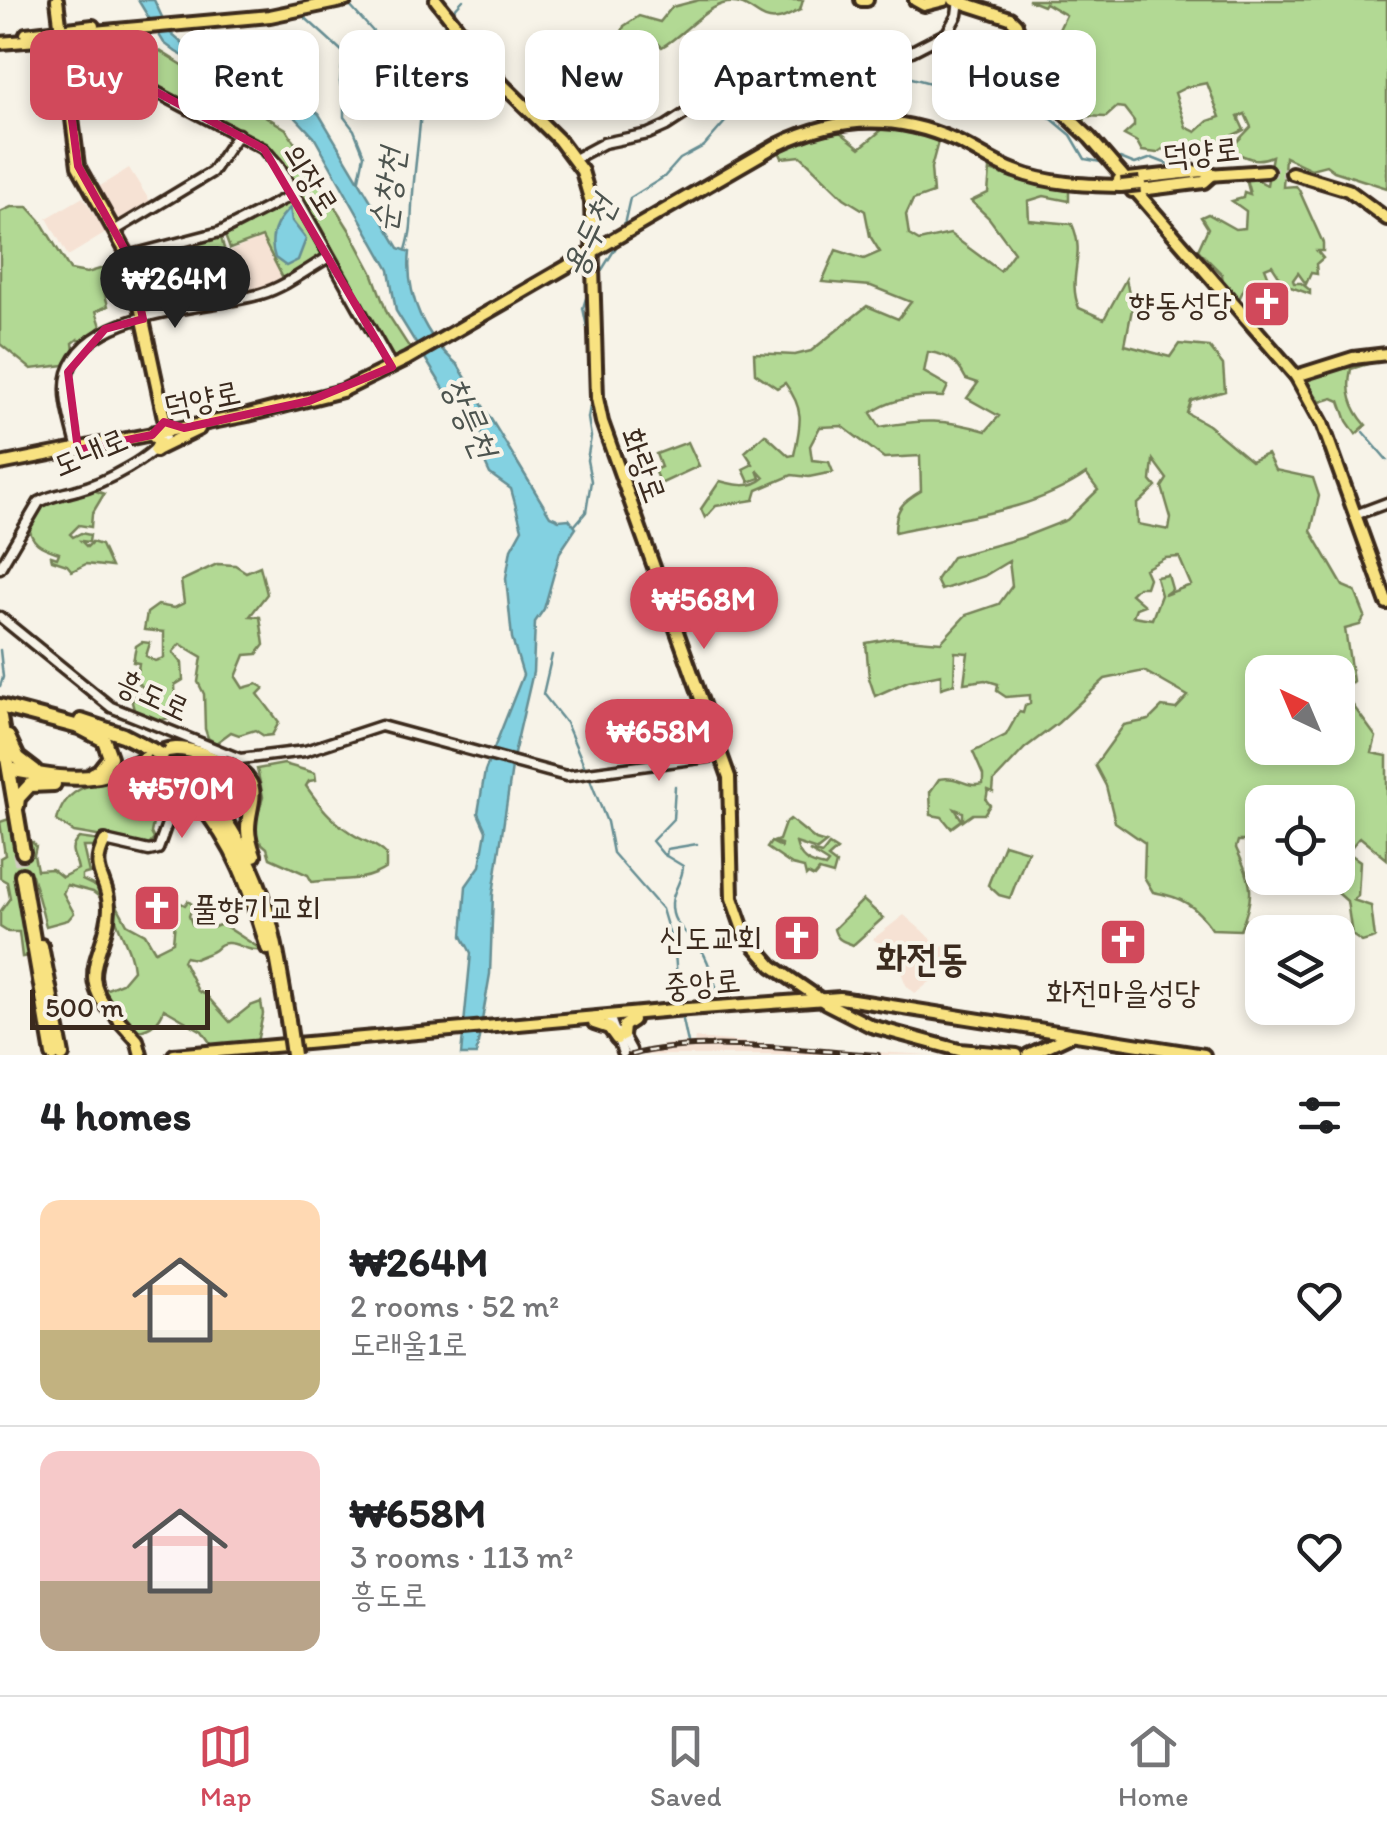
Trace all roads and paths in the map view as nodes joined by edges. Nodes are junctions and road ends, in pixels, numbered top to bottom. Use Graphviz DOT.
graph roads {
  1 [pos="57,0"];
  2 [pos="324,0"];
  3 [pos="344,0"];
  4 [pos="436,0"];
  5 [pos="915,0"];
  6 [pos="944,0"];
  7 [pos="957,0"];
  8 [pos="297,8"];
  9 [pos="141,26"];
  10 [pos="61,30"];
  11 [pos="101,30"];
  12 [pos="102,30"];
  13 [pos="30,37"];
  14 [pos="0,40"];
  15 [pos="158,93"];
  16 [pos="72,120"];
  17 [pos="238,134"];
  18 [pos="576,158"];
  19 [pos="1111,169"];
  20 [pos="1267,171"];
  21 [pos="1292,173"];
  22 [pos="1079,184"];
  23 [pos="1121,186"];
  24 [pos="1141,186"];
  25 [pos="294,194"];
  26 [pos="1143,202"];
  27 [pos="1387,219"];
  28 [pos="592,230"];
  29 [pos="114,231"];
  30 [pos="612,240"];
  31 [pos="592,252"];
  32 [pos="128,256"];
  33 [pos="330,257"];
  34 [pos="575,262"];
  35 [pos="593,274"];
  36 [pos="143,319"];
  37 [pos="1387,354"];
  38 [pos="392,367"];
  39 [pos="1296,376"];
  40 [pos="164,418"];
  41 [pos="207,424"];
  42 [pos="184,428"];
  43 [pos="167,432"];
  44 [pos="152,435"];
  45 [pos="78,450"];
  46 [pos="155,451"];
  47 [pos="0,464"];
  48 [pos="1387,503"];
  49 [pos="1356,515"];
  50 [pos="0,568"];
  51 [pos="1387,603"];
  52 [pos="0,617"];
  53 [pos="0,703"];
  54 [pos="23,709"];
  55 [pos="0,719"];
  56 [pos="722,756"];
  57 [pos="4,764"];
  58 [pos="229,766"];
  59 [pos="115,776"];
  60 [pos="56,778"];
  61 [pos="81,778"];
  62 [pos="101,780"];
  63 [pos="197,792"];
  64 [pos="18,823"];
  65 [pos="105,841"];
  66 [pos="24,874"];
  67 [pos="272,947"];
  68 [pos="800,986"];
  69 [pos="795,1000"];
  70 [pos="823,1000"];
  71 [pos="848,1009"];
  72 [pos="612,1019"];
  73 [pos="634,1020"];
  74 [pos="594,1024"];
  75 [pos="501,1028"];
  76 [pos="448,1032"];
  77 [pos="1070,1036"];
  78 [pos="620,1037"];
  79 [pos="1053,1040"];
  80 [pos="627,1052"];
  81 [pos="57,1054"];
  82 [pos="141,1055"];
  83 [pos="174,1055"];
  84 [pos="233,1055"];
  85 [pos="290,1055"];
  86 [pos="1017,1055"];
  87 [pos="1028,1055"];
  88 [pos="1179,1055"];
  89 [pos="1204,1055"];
  1 -- 10 [label="main road"];
  2 -- 8 [label="main road"];
  3 -- 8 [label="main road"];
  4 -- 18 [label="main road"];
  5 -- 6 [label="main road"];
  7 -- 18 [label="street"];
  7 -- 19 [label="main road"];
  8 -- 9 [label="main road"];
  9 -- 11 [label="main road"];
  9 -- 12 [label="main road"];
  13 -- 14 [label="main road"];
  15 -- 17 [label="street, 의장로"];
  16 -- 29 [label="main road"];
  17 -- 25 [label="street, 의장로"];
  17 -- 29 [label="street"];
  18 -- 28 [label="main road"];
  19 -- 22 [label="main road"];
  19 -- 23 [label="main road"];
  19 -- 24 [label="main road"];
  20 -- 24 [label="main road, 덕양로"];
  21 -- 27 [label="main road"];
  22 -- 23 [label="main road, 덕양로"];
  22 -- 30 [label="main road, 덕양로"];
  23 -- 24 [label="main road, 덕양로, bridge"];
  23 -- 26 [label="main road"];
  24 -- 26 [label="main road"];
  25 -- 32 [label="street"];
  25 -- 33 [label="street, 의장로"];
  26 -- 39 [label="main road"];
  28 -- 30 [label="main road"];
  28 -- 31 [label="main road"];
  28 -- 34 [label="main road"];
  29 -- 32 [label="main road"];
  30 -- 31 [label="main road"];
  30 -- 35 [label="main road"];
  31 -- 34 [label="main road"];
  31 -- 35 [label="main road"];
  32 -- 36 [label="main road"];
  33 -- 36 [label="street"];
  33 -- 38 [label="street, 의장로"];
  34 -- 35 [label="main road"];
  34 -- 38 [label="main road, 덕양로"];
  35 -- 56 [label="main road, 화랑로"];
  36 -- 40 [label="main road"];
  36 -- 45 [label="street"];
  37 -- 39 [label="main road"];
  38 -- 41 [label="main road, 덕양로"];
  39 -- 49 [label="main road"];
  40 -- 42 [label="main road"];
  40 -- 43 [label="main road"];
  40 -- 44 [label="main road"];
  41 -- 42 [label="main road, 덕양로"];
  41 -- 46 [label="main road"];
  42 -- 43 [label="main road, 덕양로"];
  43 -- 44 [label="main road, 덕양로"];
  43 -- 46 [label="street, 도내로"];
  44 -- 45 [label="main road, 덕양로"];
  44 -- 46 [label="main road"];
  45 -- 47 [label="main road, 덕양로"];
  46 -- 50 [label="street, 도내로"];
  48 -- 49 [label="street"];
  49 -- 51 [label="main road"];
  52 -- 58 [label="street, 흥도로"];
  53 -- 54 [label="highway"];
  54 -- 61 [label="highway"];
  54 -- 63 [label="highway"];
  55 -- 60 [label="highway"];
  55 -- 64 [label="highway"];
  56 -- 58 [label="street"];
  56 -- 68 [label="main road, 화랑로"];
  57 -- 60 [label="highway"];
  57 -- 62 [label="highway"];
  57 -- 64 [label="highway"];
  58 -- 59 [label="highway"];
  58 -- 61 [label="highway"];
  58 -- 63 [label="highway"];
  58 -- 65 [label="street"];
  58 -- 67 [label="highway"];
  59 -- 62 [label="highway"];
  59 -- 63 [label="highway"];
  60 -- 61 [label="highway"];
  62 -- 64 [label="highway"];
  63 -- 67 [label="highway"];
  65 -- 82 [label="main road"];
  66 -- 81 [label="highway"];
  67 -- 85 [label="highway, bridge"];
  68 -- 69 [label="main road"];
  68 -- 70 [label="main road, 화랑로"];
  69 -- 70 [label="main road, 중앙로"];
  69 -- 72 [label="main road, 중앙로"];
  70 -- 71 [label="main road, 화랑로"];
  70 -- 73 [label="main road, 중앙로"];
  70 -- 77 [label="main road, 중앙로"];
  71 -- 79 [label="main road"];
  71 -- 86 [label="main road, 화랑로"];
  72 -- 73 [label="main road, 중앙로"];
  72 -- 74 [label="main road, 중앙로"];
  72 -- 75 [label="main road, 중앙로"];
  72 -- 78 [label="street"];
  73 -- 78 [label="main road"];
  74 -- 75 [label="main road, 중앙로"];
  74 -- 78 [label="main road"];
  75 -- 76 [label="main road"];
  76 -- 83 [label="main road"];
  76 -- 84 [label="main road"];
  77 -- 79 [label="main road"];
  77 -- 88 [label="main road, 중앙로"];
  77 -- 89 [label="main road, 중앙로"];
  78 -- 80 [label="street"];
  79 -- 87 [label="main road"];
}
